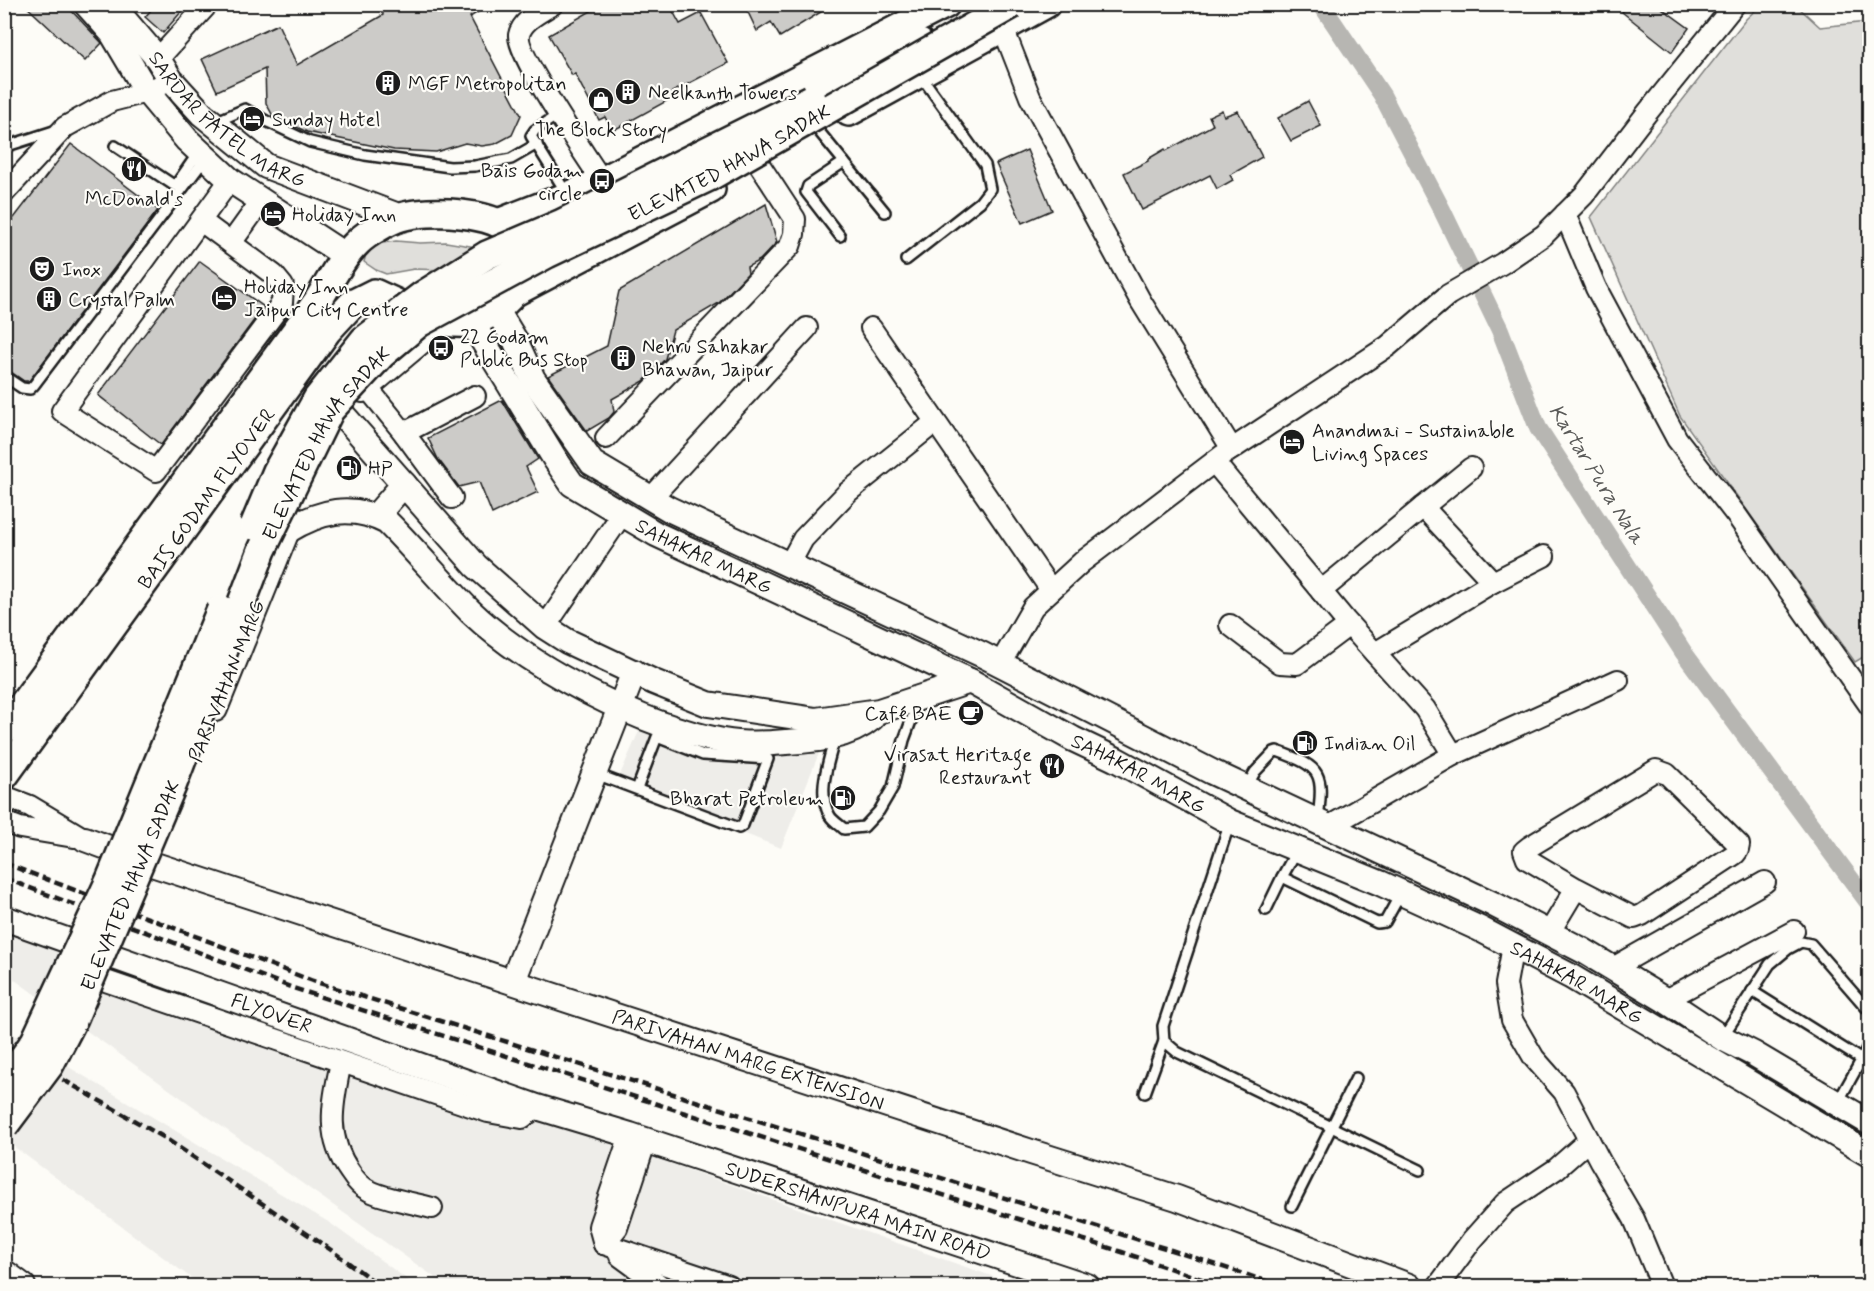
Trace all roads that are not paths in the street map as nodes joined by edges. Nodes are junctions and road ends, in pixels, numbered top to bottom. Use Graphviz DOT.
graph roads {
  1 [pos="86,4"];
  2 [pos="111,4"];
  3 [pos="208,4"];
  4 [pos="553,4"];
  5 [pos="946,4"];
  6 [pos="991,4"];
  7 [pos="1046,4"];
  8 [pos="1735,4"];
  9 [pos="1008,16"];
  10 [pos="158,59"];
  11 [pos="919,74"];
  12 [pos="171,80"];
  13 [pos="147,92"];
  14 [pos="559,114"];
  15 [pos="213,122"];
  16 [pos="64,127"];
  17 [pos="817,129"];
  18 [pos="537,144"];
  19 [pos="115,146"];
  20 [pos="4,147"];
  21 [pos="203,154"];
  22 [pos="844,162"];
  23 [pos="759,164"];
  24 [pos="230,180"];
  25 [pos="602,181"];
  26 [pos="4,193"];
  27 [pos="568,196"];
  28 [pos="262,200"];
  29 [pos="885,212"];
  30 [pos="1566,214"];
  31 [pos="401,217"];
  32 [pos="201,221"];
  33 [pos="498,223"];
  34 [pos="840,236"];
  35 [pos="231,243"];
  36 [pos="346,256"];
  37 [pos="906,260"];
  38 [pos="374,293"];
  39 [pos="506,300"];
  40 [pos="444,322"];
  41 [pos="472,322"];
  42 [pos="807,328"];
  43 [pos="871,328"];
  44 [pos="4,376"];
  45 [pos="366,386"];
  46 [pos="475,396"];
  47 [pos="343,414"];
  48 [pos="934,423"];
  49 [pos="404,434"];
  50 [pos="606,438"];
  51 [pos="1232,449"];
  52 [pos="1214,462"];
  53 [pos="1471,468"];
  54 [pos="404,484"];
  55 [pos="452,498"];
  56 [pos="651,498"];
  57 [pos="1423,507"];
  58 [pos="622,514"];
  59 [pos="376,516"];
  60 [pos="287,531"];
  61 [pos="1544,556"];
  62 [pos="789,565"];
  63 [pos="1493,582"];
  64 [pos="1051,591"];
  65 [pos="1321,591"];
  66 [pos="1230,625"];
  67 [pos="1349,625"];
  68 [pos="545,627"];
  69 [pos="1374,653"];
  70 [pos="1000,664"];
  71 [pos="634,672"];
  72 [pos="1618,680"];
  73 [pos="970,681"];
  74 [pos="920,697"];
  75 [pos="620,706"];
  76 [pos="1869,706"];
  77 [pos="879,711"];
  78 [pos="4,730"];
  79 [pos="835,737"];
  80 [pos="1453,755"];
  81 [pos="594,773"];
  82 [pos="4,776"];
  83 [pos="1246,788"];
  84 [pos="637,789"];
  85 [pos="4,796"];
  86 [pos="4,822"];
  87 [pos="1230,822"];
  88 [pos="1323,825"];
  89 [pos="85,839"];
  90 [pos="1297,849"];
  91 [pos="155,865"];
  92 [pos="1282,877"];
  93 [pos="1765,882"];
  94 [pos="1576,888"];
  95 [pos="1401,893"];
  96 [pos="1266,910"];
  97 [pos="4,918"];
  98 [pos="1794,932"];
  99 [pos="1549,933"];
  100 [pos="1513,946"];
  101 [pos="1613,968"];
  102 [pos="91,976"];
  103 [pos="513,981"];
  104 [pos="1752,991"];
  105 [pos="1665,1000"];
  106 [pos="1869,1012"];
  107 [pos="1722,1038"];
  108 [pos="1869,1040"];
  109 [pos="1164,1041"];
  110 [pos="341,1062"];
  111 [pos="1865,1062"];
  112 [pos="1356,1078"];
  113 [pos="4,1085"];
  114 [pos="1145,1093"];
  115 [pos="1837,1104"];
  116 [pos="537,1107"];
  117 [pos="1869,1123"];
  118 [pos="4,1126"];
  119 [pos="1330,1128"];
  120 [pos="638,1138"];
  121 [pos="1589,1140"];
  122 [pos="1869,1155"];
  123 [pos="1420,1170"];
  124 [pos="1292,1206"];
  125 [pos="432,1208"];
  126 [pos="604,1244"];
  127 [pos="4,1272"];
  128 [pos="23,1287"];
  129 [pos="662,1287"];
  130 [pos="729,1287"];
  131 [pos="1087,1287"];
  132 [pos="1409,1287"];
  133 [pos="1438,1287"];
  134 [pos="1662,1287"];
  1 -- 13 [label="street, SARDAR PATEL MARG"];
  2 -- 10 [label="street, SARDAR PATEL MARG"];
  3 -- 10 [label="street"];
  4 -- 14 [label="street"];
  5 -- 25 [label="main road"];
  6 -- 113 [label="main road, ELEVATED HAWA SADAK, bridge"];
  7 -- 9 [label="main road"];
  8 -- 30 [label="street"];
  9 -- 11 [label="main road"];
  9 -- 51 [label="street"];
  9 -- 118 [label="main road, ELEVATED HAWA SADAK, bridge"];
  10 -- 12 [label="street, SARDAR PATEL MARG"];
  11 -- 17 [label="main road"];
  11 -- 37 [label="lane"];
  12 -- 13 [label="street"];
  12 -- 15 [label="street, SARDAR PATEL MARG"];
  13 -- 16 [label="street"];
  13 -- 21 [label="street, SARDAR PATEL MARG"];
  14 -- 18 [label="lane"];
  14 -- 25 [label="street"];
  15 -- 18 [label="lane"];
  15 -- 31 [label="street, SARDAR PATEL MARG"];
  16 -- 20 [label="lane"];
  16 -- 26 [label="street"];
  17 -- 22 [label="lane"];
  17 -- 23 [label="main road"];
  18 -- 27 [label="lane"];
  19 -- 21 [label="lane"];
  21 -- 24 [label="street, SARDAR PATEL MARG"];
  21 -- 44 [label="lane"];
  22 -- 29 [label="lane"];
  22 -- 34 [label="lane"];
  23 -- 39 [label="main road"];
  23 -- 50 [label="street"];
  24 -- 28 [label="street, SARDAR PATEL MARG"];
  24 -- 32 [label="street"];
  25 -- 27 [label="main road"];
  27 -- 33 [label="main road"];
  28 -- 35 [label="street"];
  28 -- 36 [label="street, SARDAR PATEL MARG"];
  30 -- 51 [label="street"];
  30 -- 76 [label="street"];
  31 -- 33 [label="main road"];
  31 -- 36 [label="main road"];
  32 -- 35 [label="street"];
  32 -- 35 [label="street"];
  33 -- 39 [label="main road"];
  36 -- 38 [label="main road"];
  36 -- 78 [label="main road, BAIS GODAM FLYOVER"];
  38 -- 40 [label="main road"];
  38 -- 82 [label="main road, BAIS GODAM FLYOVER"];
  39 -- 41 [label="main road"];
  39 -- 56 [label="street, SAHAKAR MARG"];
  40 -- 41 [label="main road"];
  40 -- 45 [label="street"];
  41 -- 58 [label="street, SAHAKAR MARG"];
  42 -- 56 [label="street"];
  43 -- 48 [label="street"];
  45 -- 47 [label="street"];
  45 -- 49 [label="street"];
  46 -- 49 [label="street"];
  47 -- 54 [label="street"];
  47 -- 60 [label="street"];
  48 -- 62 [label="street"];
  48 -- 64 [label="street"];
  49 -- 55 [label="street"];
  51 -- 52 [label="street"];
  52 -- 64 [label="street"];
  52 -- 65 [label="street"];
  53 -- 57 [label="street"];
  54 -- 59 [label="street"];
  54 -- 68 [label="street"];
  56 -- 62 [label="street, SAHAKAR MARG"];
  57 -- 63 [label="street"];
  57 -- 65 [label="street"];
  58 -- 68 [label="street"];
  58 -- 73 [label="street, SAHAKAR MARG"];
  59 -- 60 [label="street"];
  59 -- 75 [label="street"];
  60 -- 91 [label="street, PARIVAHAN MARG"];
  61 -- 63 [label="street"];
  62 -- 70 [label="street, SAHAKAR MARG"];
  63 -- 69 [label="street"];
  64 -- 70 [label="street"];
  65 -- 67 [label="street"];
  66 -- 67 [label="street"];
  67 -- 69 [label="street"];
  68 -- 71 [label="street"];
  69 -- 80 [label="street"];
  70 -- 83 [label="street, SAHAKAR MARG"];
  71 -- 75 [label="street"];
  71 -- 77 [label="street"];
  72 -- 80 [label="street"];
  73 -- 74 [label="street"];
  73 -- 87 [label="street, SAHAKAR MARG"];
  74 -- 77 [label="street"];
  74 -- 79 [label="lane"];
  75 -- 79 [label="street"];
  75 -- 81 [label="street"];
  77 -- 79 [label="street"];
  80 -- 88 [label="street"];
  81 -- 84 [label="lane"];
  81 -- 103 [label="street"];
  83 -- 88 [label="street, SAHAKAR MARG"];
  83 -- 88 [label="lane"];
  84 -- 84 [label="lane"];
  85 -- 89 [label="street"];
  86 -- 89 [label="street"];
  87 -- 90 [label="street, SAHAKAR MARG"];
  87 -- 109 [label="lane"];
  88 -- 99 [label="street, SAHAKAR MARG"];
  89 -- 91 [label="street, PARIVAHAN MARG EXTENSION"];
  90 -- 92 [label="lane"];
  90 -- 95 [label="street, SAHAKAR MARG"];
  91 -- 103 [label="street, PARIVAHAN MARG EXTENSION"];
  92 -- 95 [label="lane"];
  92 -- 96 [label="lane"];
  93 -- 101 [label="street"];
  94 -- 94 [label="street"];
  94 -- 99 [label="street"];
  95 -- 100 [label="street, SAHAKAR MARG"];
  97 -- 116 [label="street, FLYOVER, bridge"];
  98 -- 105 [label="street"];
  99 -- 101 [label="street, SAHAKAR MARG"];
  100 -- 121 [label="street"];
  100 -- 122 [label="street, SAHAKAR MARG"];
  101 -- 105 [label="street, SAHAKAR MARG"];
  102 -- 110 [label="street"];
  103 -- 132 [label="street, PARIVAHAN MARG EXTENSION"];
  104 -- 106 [label="lane"];
  104 -- 107 [label="lane"];
  104 -- 111 [label="lane"];
  105 -- 107 [label="street, SAHAKAR MARG"];
  107 -- 115 [label="street, SAHAKAR MARG"];
  108 -- 111 [label="lane"];
  109 -- 114 [label="lane"];
  109 -- 119 [label="lane"];
  110 -- 116 [label="street"];
  110 -- 125 [label="street"];
  111 -- 115 [label="lane"];
  112 -- 119 [label="lane"];
  115 -- 117 [label="street, SAHAKAR MARG"];
  116 -- 120 [label="street, SUDERSHANPURA MAIN ROAD"];
  119 -- 123 [label="lane"];
  119 -- 124 [label="lane"];
  120 -- 126 [label="street"];
  120 -- 131 [label="street, SUDERSHANPURA MAIN ROAD"];
  121 -- 133 [label="street"];
  121 -- 134 [label="street"];
  126 -- 129 [label="street"];
  126 -- 130 [label="street"];
  127 -- 128 [label="street"];
}
